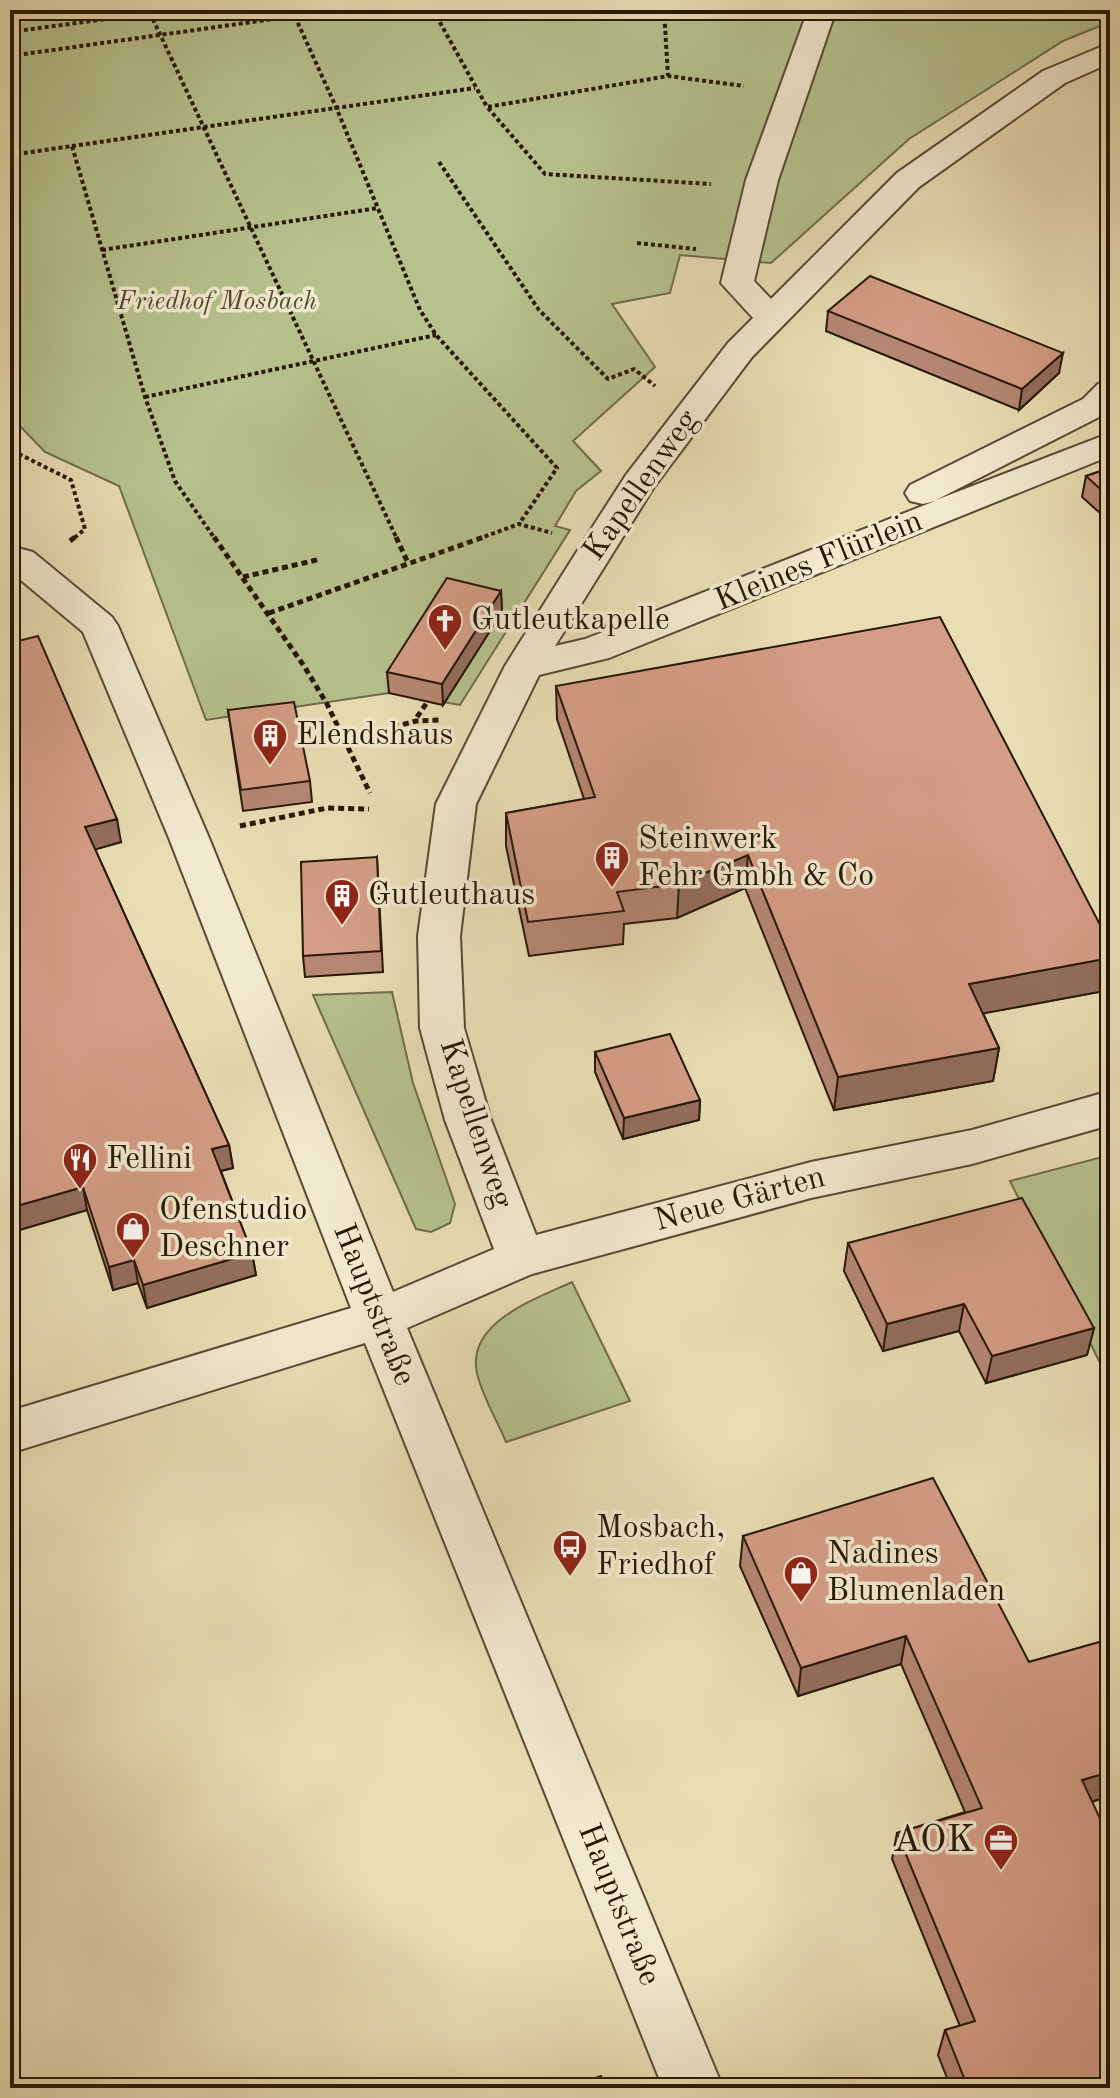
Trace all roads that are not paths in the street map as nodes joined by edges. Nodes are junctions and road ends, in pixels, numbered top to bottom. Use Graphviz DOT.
graph roads {
  1 [pos="822,10"];
  2 [pos="1110,52"];
  3 [pos="771,318"];
  4 [pos="1110,391"];
  5 [pos="1110,444"];
  6 [pos="901,530"];
  7 [pos="20,563"];
  8 [pos="524,666"];
  9 [pos="1110,1108"];
  10 [pos="521,1258"];
  11 [pos="379,1319"];
  12 [pos="10,1432"];
  13 [pos="693,2088"];
  1 -- 3 [label="street"];
  2 -- 3 [label="street, Kapellenweg"];
  3 -- 8 [label="street, Kapellenweg"];
  4 -- 6 [label="street"];
  5 -- 6 [label="street, Kleines Flürlein"];
  6 -- 8 [label="street, Kleines Flürlein"];
  7 -- 11 [label="street, Hauptstraße"];
  8 -- 10 [label="street, Kapellenweg"];
  9 -- 10 [label="street, Neue Gärten"];
  10 -- 11 [label="street, Neue Gärten"];
  11 -- 12 [label="street, Neue Gärten"];
  11 -- 13 [label="street, Hauptstraße"];
}
